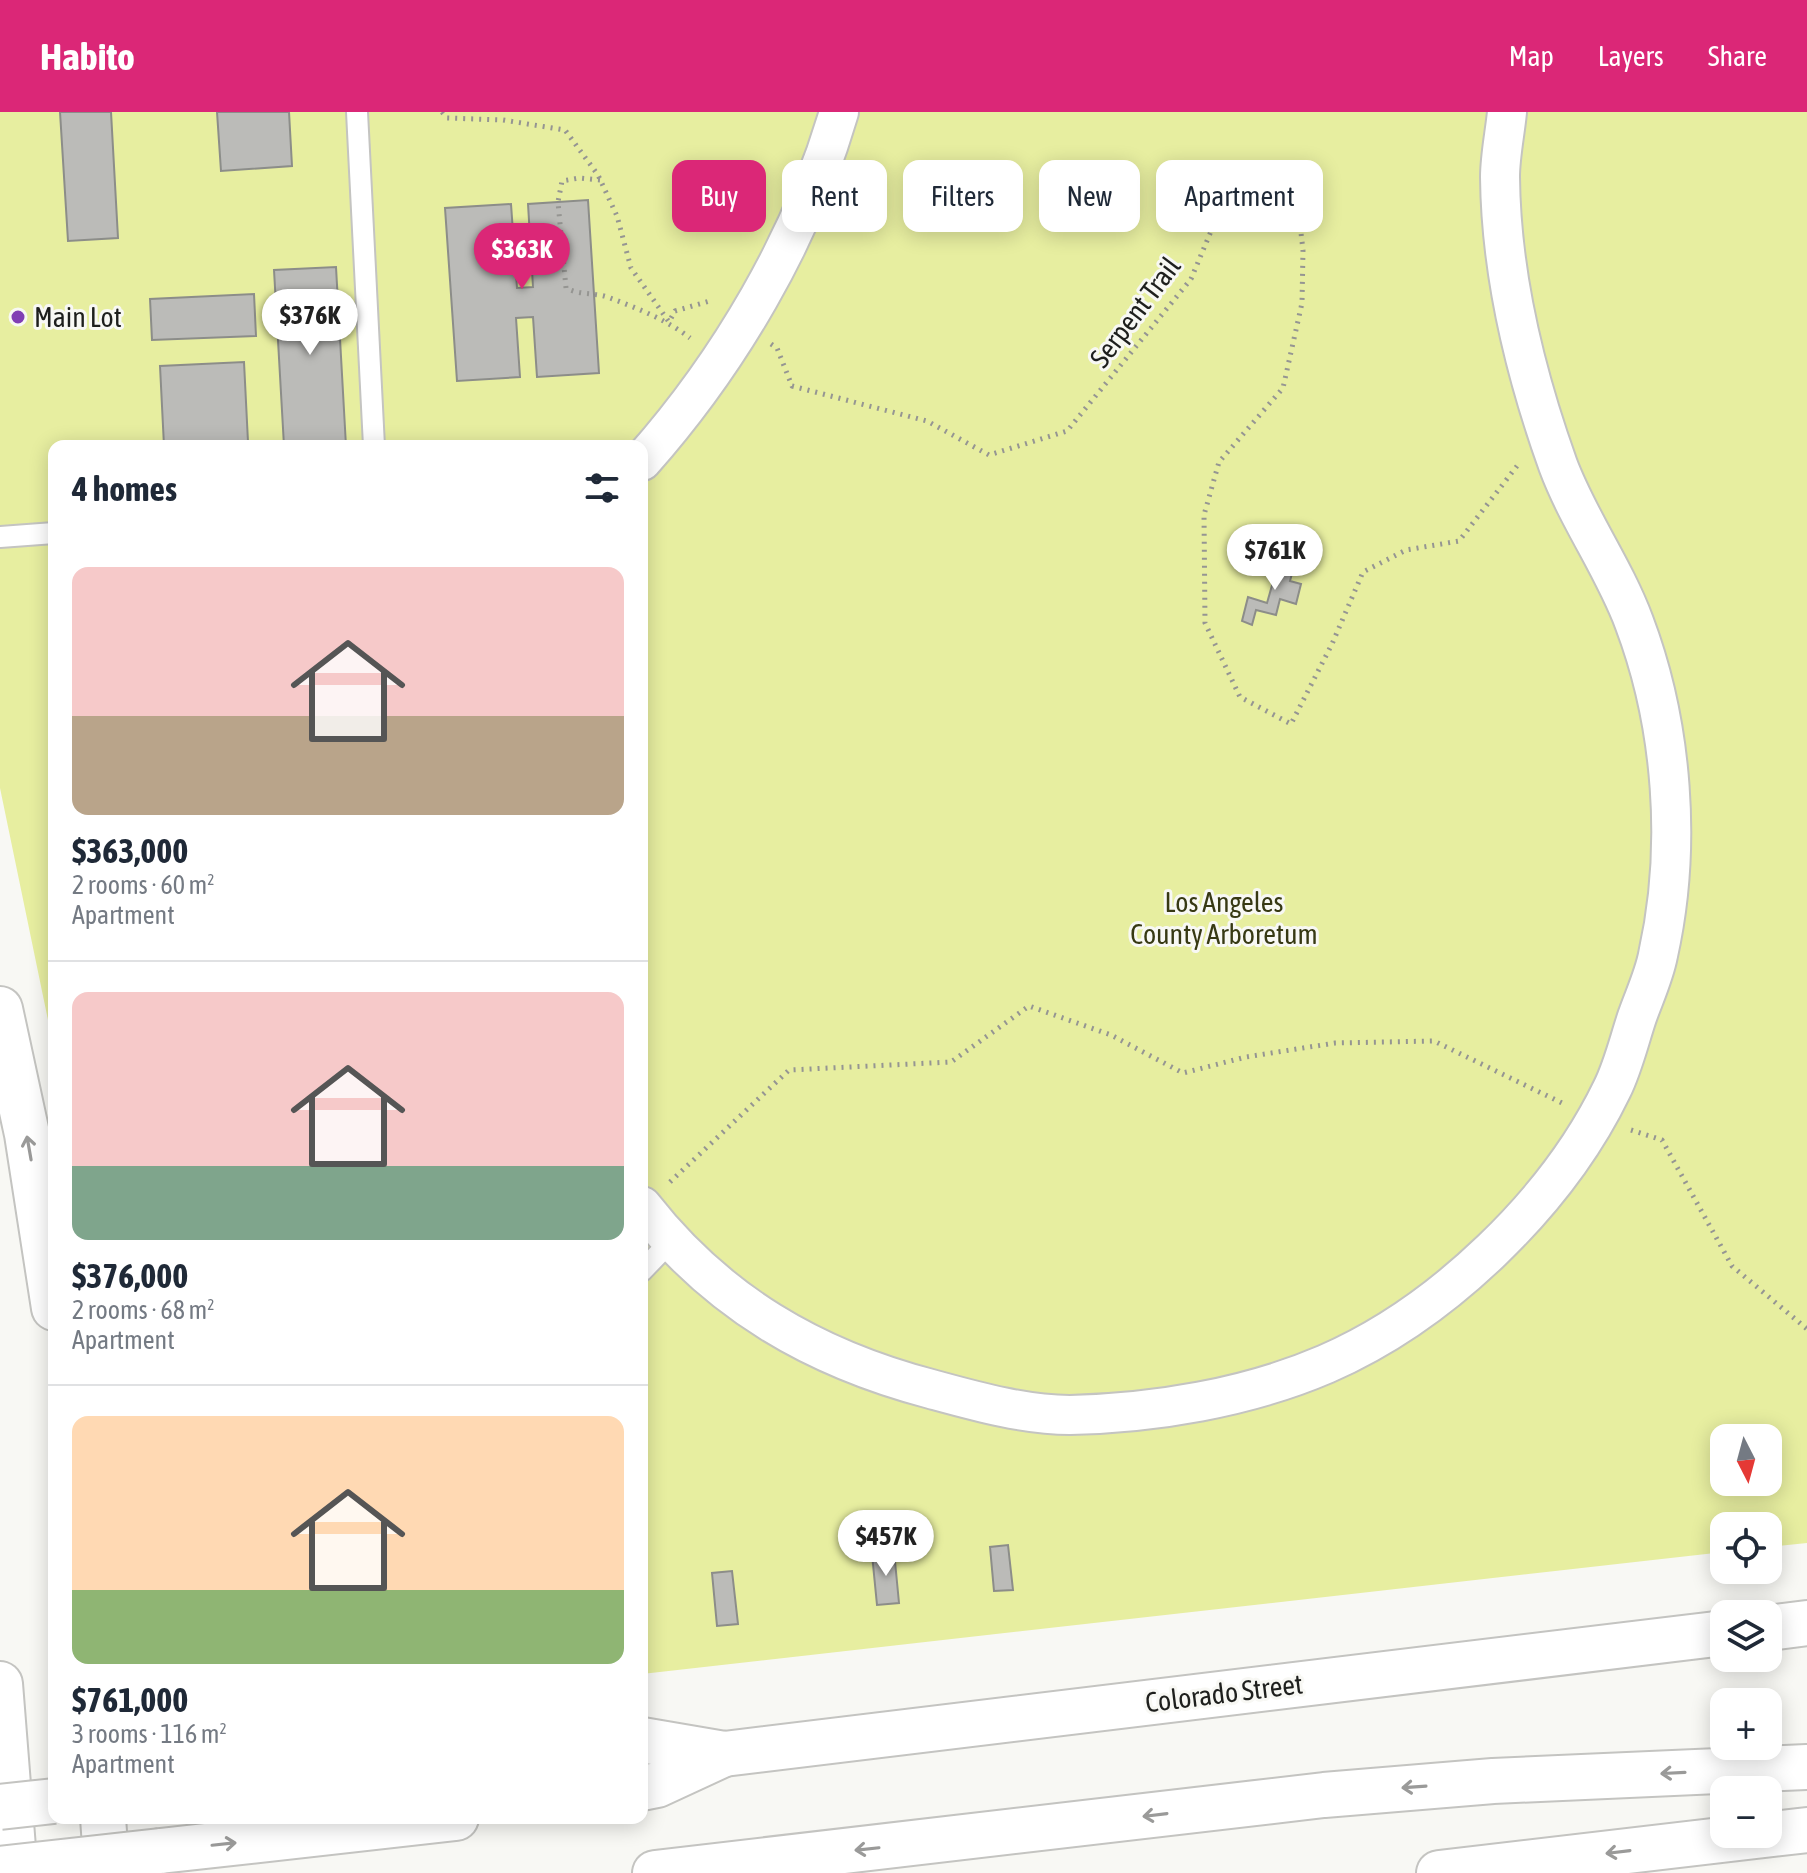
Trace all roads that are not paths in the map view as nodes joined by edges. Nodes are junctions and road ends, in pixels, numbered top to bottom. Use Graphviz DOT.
graph roads {
  1 [pos="357,112"];
  2 [pos="839,112"];
  3 [pos="1507,112"];
  4 [pos="374,440"];
  5 [pos="648,454"];
  6 [pos="48,533"];
  7 [pos="0,537"];
  8 [pos="0,1009"];
  9 [pos="46,1198"];
  10 [pos="648,1213"];
  11 [pos="48,1226"];
  12 [pos="670,1242"];
  13 [pos="648,1265"];
  14 [pos="1807,1623"];
  15 [pos="1782,1626"];
  16 [pos="1710,1635"];
  17 [pos="0,1684"];
  18 [pos="648,1741"];
  19 [pos="724,1754"];
  20 [pos="1807,1767"];
  21 [pos="648,1787"];
  22 [pos="48,1802"];
  23 [pos="0,1807"];
  24 [pos="103,1824"];
  25 [pos="355,1824"];
  26 [pos="287,1828"];
  27 [pos="1807,1830"];
  28 [pos="0,1869"];
  29 [pos="15,1873"];
  30 [pos="107,1873"];
  31 [pos="655,1873"];
  32 [pos="1439,1873"];
  1 -- 4 [label="lane"];
  2 -- 5 [label="street"];
  3 -- 12 [label="street"];
  6 -- 7 [label="lane"];
  9 -- 8 [label="main road, one-way"];
  9 -- 11 [label="main road"];
  10 -- 12 [label="street"];
  12 -- 13 [label="lane"];
  14 -- 15 [label="main road"];
  16 -- 19 [label="main road, Colorado Street"];
  17 -- 29 [label="main road"];
  18 -- 19 [label="main road, Colorado Street"];
  19 -- 21 [label="main road, Colorado Street"];
  20 -- 31 [label="main road, one-way"];
  22 -- 23 [label="main road, bridge"];
  24 -- 30 [label="main road"];
  25 -- 26 [label="main road"];
  28 -- 26 [label="main road, one-way, bridge"];
  27 -- 32 [label="main road, one-way"];
}
